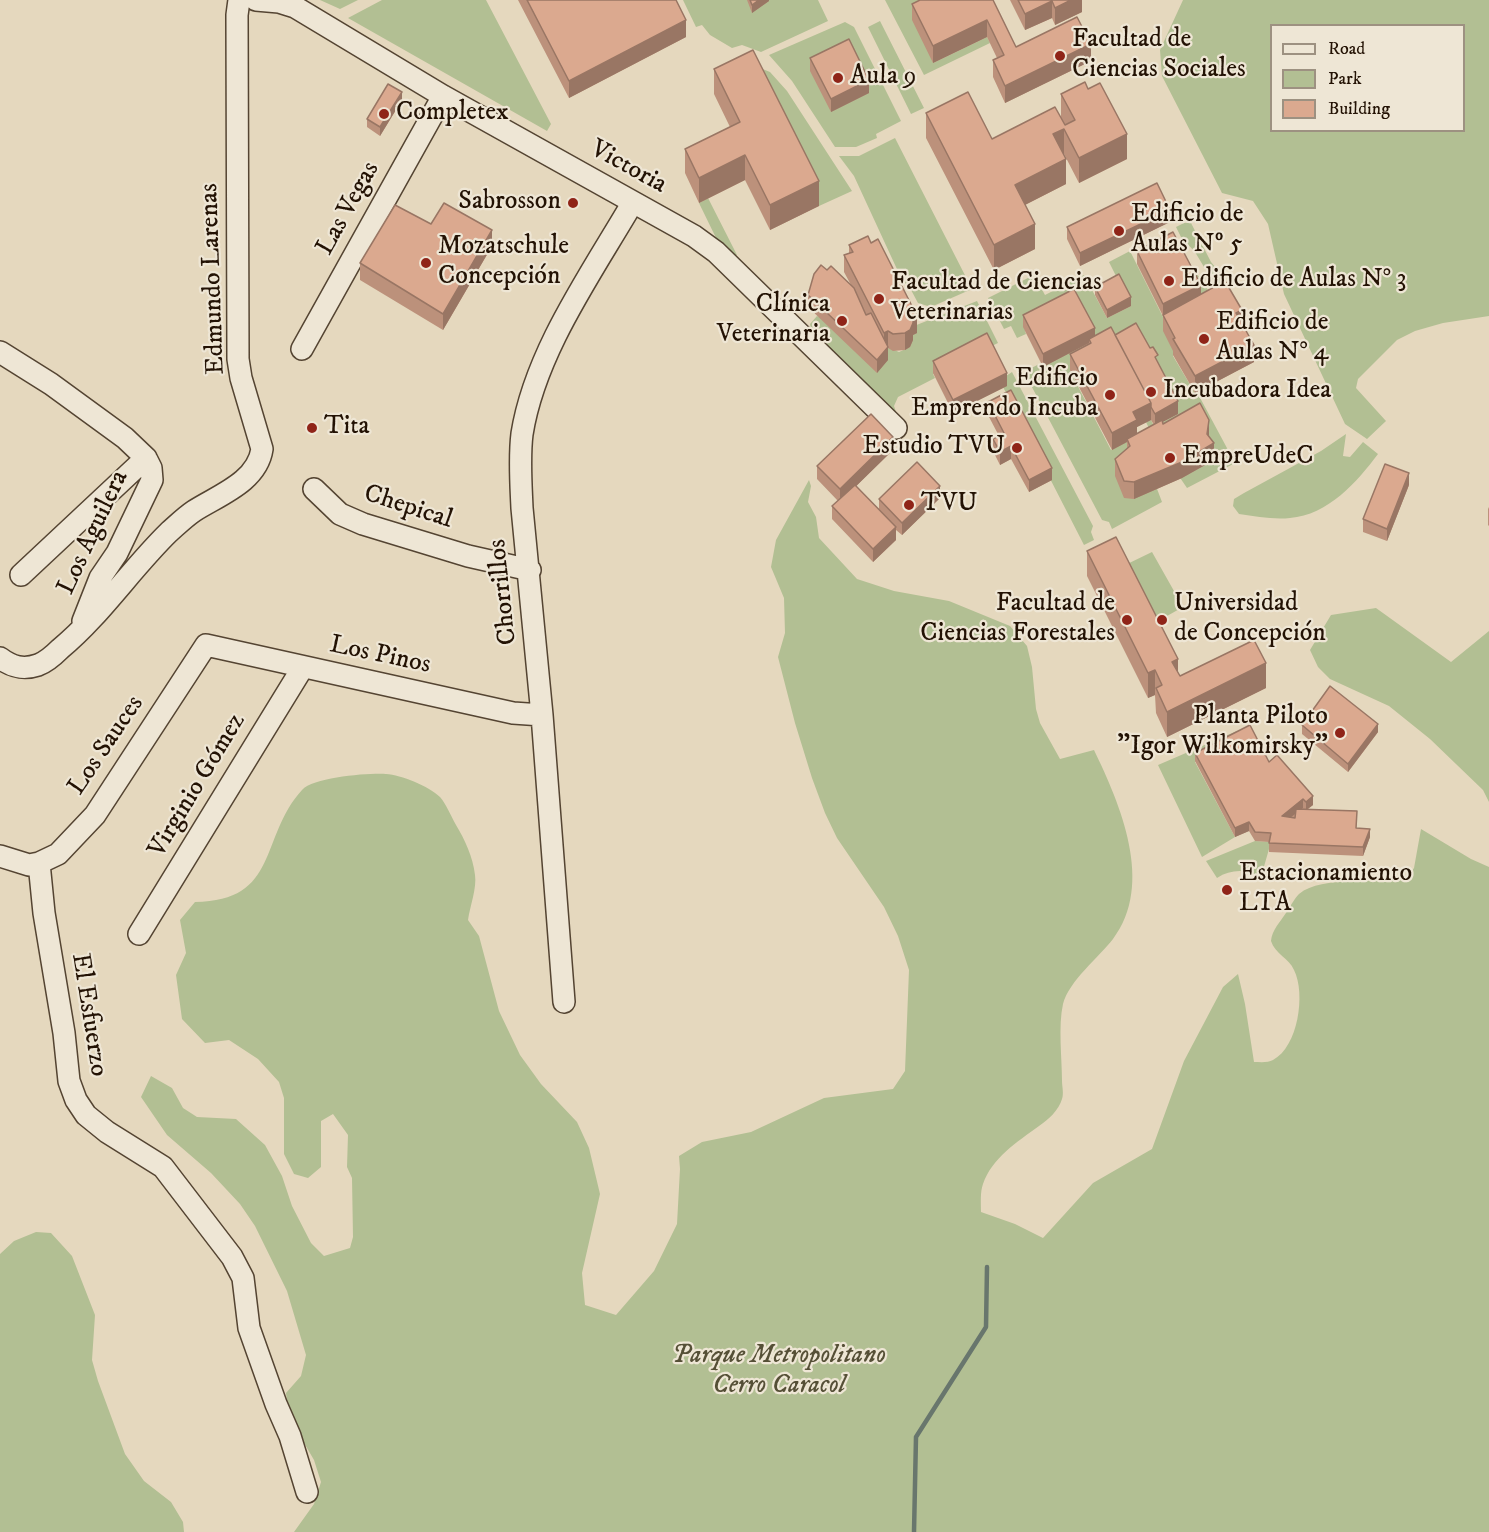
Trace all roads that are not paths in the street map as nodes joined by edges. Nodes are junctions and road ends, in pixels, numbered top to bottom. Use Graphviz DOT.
graph roads {
  1 [pos="239,0"];
  2 [pos="256,0"];
  3 [pos="292,4"];
  4 [pos="443,96"];
  5 [pos="633,202"];
  6 [pos="302,349"];
  7 [pos="0,352"];
  8 [pos="896,428"];
  9 [pos="146,458"];
  10 [pos="314,489"];
  11 [pos="530,570"];
  12 [pos="21,575"];
  13 [pos="79,633"];
  14 [pos="206,645"];
  15 [pos="0,658"];
  16 [pos="303,667"];
  17 [pos="542,715"];
  18 [pos="0,856"];
  19 [pos="39,863"];
  20 [pos="139,934"];
  21 [pos="564,1002"];
  22 [pos="307,1492"];
  1 -- 13 [label="street, Edmundo Larenas"];
  2 -- 3 [label="street, Victoria"];
  3 -- 4 [label="street, Victoria"];
  4 -- 5 [label="street, Victoria"];
  4 -- 6 [label="street, Las Vegas"];
  5 -- 8 [label="street, Victoria"];
  5 -- 11 [label="street, Chorrillos"];
  7 -- 9 [label="street, Los Aguilera"];
  9 -- 12 [label="street"];
  9 -- 13 [label="street, Los Aguilera"];
  10 -- 11 [label="street, Chepical"];
  11 -- 17 [label="street, Chorrillos"];
  13 -- 15 [label="street, Edmundo Larenas"];
  14 -- 16 [label="street, Los Pinos"];
  14 -- 19 [label="street, Los Sauces"];
  16 -- 17 [label="street, Los Pinos"];
  16 -- 20 [label="street, Virginio Gómez"];
  17 -- 21 [label="street, Chorrillos"];
  18 -- 19 [label="street"];
  19 -- 22 [label="street, El Esfuerzo"];
}
